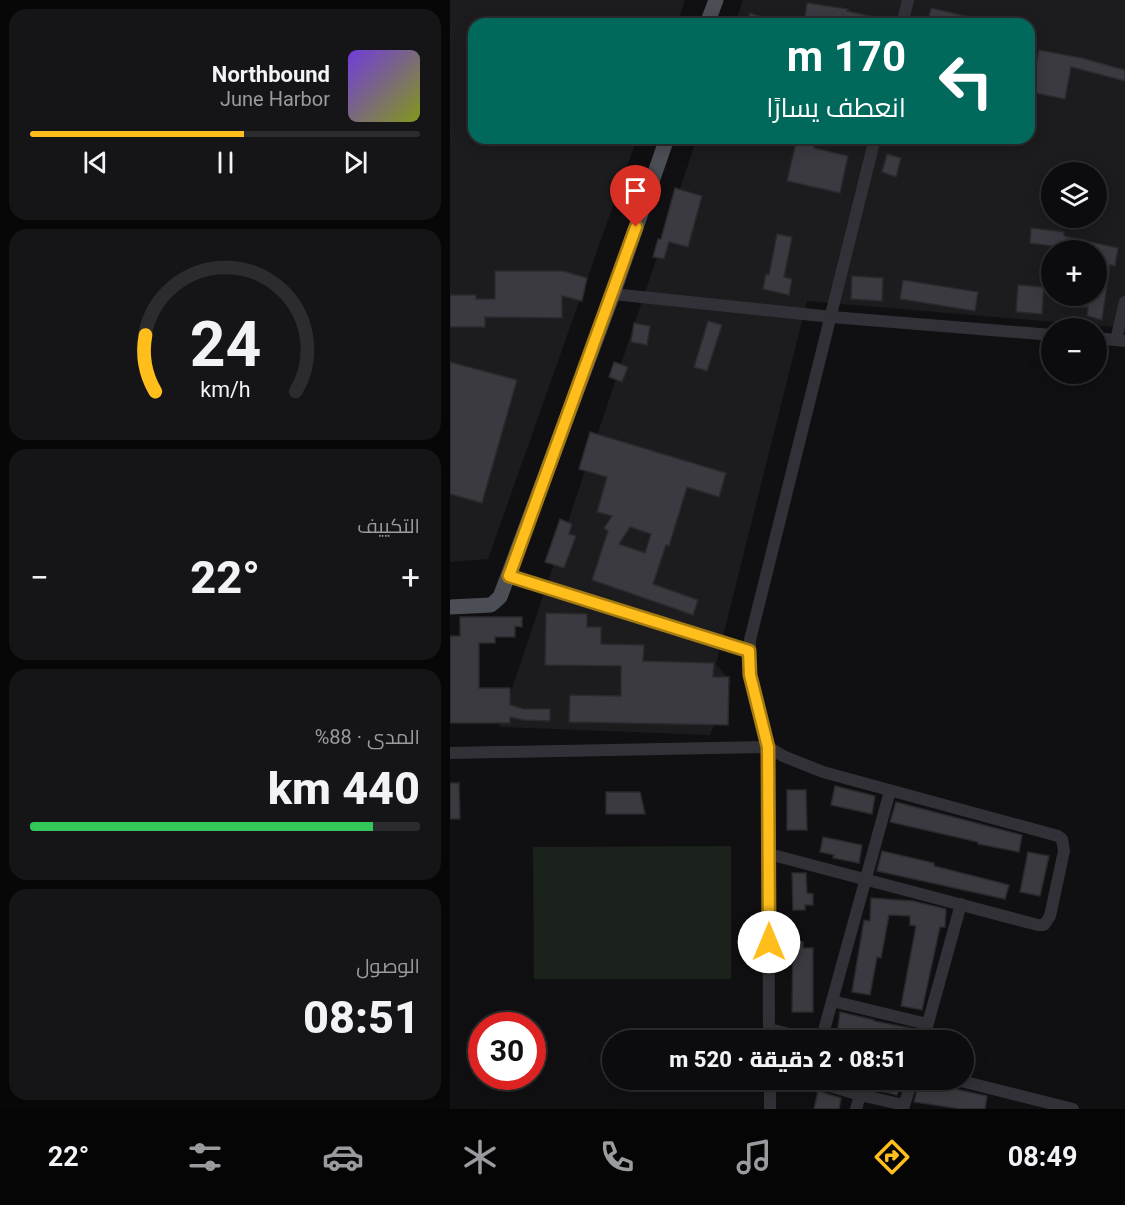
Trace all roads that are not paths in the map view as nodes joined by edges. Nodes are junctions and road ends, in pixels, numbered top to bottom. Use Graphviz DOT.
graph roads {
  1 [pos="716,0"];
  2 [pos="908,0"];
  3 [pos="709,18"];
  4 [pos="904,18"];
  5 [pos="665,144"];
  6 [pos="874,144"];
  7 [pos="613,294"];
  8 [pos="1125,302"];
  9 [pos="832,317"];
  10 [pos="1041,334"];
  11 [pos="1120,340"];
  12 [pos="507,580"];
  13 [pos="450,599"];
  14 [pos="450,608"];
  15 [pos="749,651"];
  16 [pos="768,747"];
  17 [pos="450,753"];
  18 [pos="890,791"];
  19 [pos="769,854"];
  20 [pos="866,879"];
  21 [pos="961,904"];
  22 [pos="832,1001"];
  23 [pos="927,1024"];
  24 [pos="769,1030"];
  25 [pos="823,1030"];
  26 [pos="925,1030"];
  27 [pos="974,1084"];
  28 [pos="770,1090"];
  29 [pos="843,1090"];
  30 [pos="909,1090"];
  31 [pos="860,1095"];
  32 [pos="904,1107"];
  33 [pos="770,1109"];
  34 [pos="856,1109"];
  35 [pos="1073,1109"];
  1 -- 3 [label="main road"];
  2 -- 4 [label="street"];
  5 -- 7 [label="main road"];
  6 -- 9 [label="street"];
  7 -- 9 [label="street"];
  7 -- 12 [label="main road"];
  8 -- 11 [label="street"];
  9 -- 10 [label="street"];
  9 -- 15 [label="street"];
  12 -- 13 [label="main road"];
  12 -- 14 [label="main road"];
  12 -- 15 [label="street"];
  15 -- 16 [label="street"];
  16 -- 17 [label="street"];
  16 -- 18 [label="street"];
  16 -- 19 [label="street"];
  18 -- 20 [label="street"];
  18 -- 21 [label="street"];
  19 -- 20 [label="street"];
  19 -- 24 [label="street"];
  20 -- 21 [label="street"];
  20 -- 22 [label="street"];
  21 -- 23 [label="street"];
  22 -- 23 [label="street"];
  22 -- 25 [label="street"];
  23 -- 26 [label="street"];
  27 -- 35 [label="street"];
  28 -- 33 [label="street"];
  29 -- 31 [label="street"];
  30 -- 32 [label="street"];
  31 -- 32 [label="street"];
  31 -- 34 [label="street"];
}
